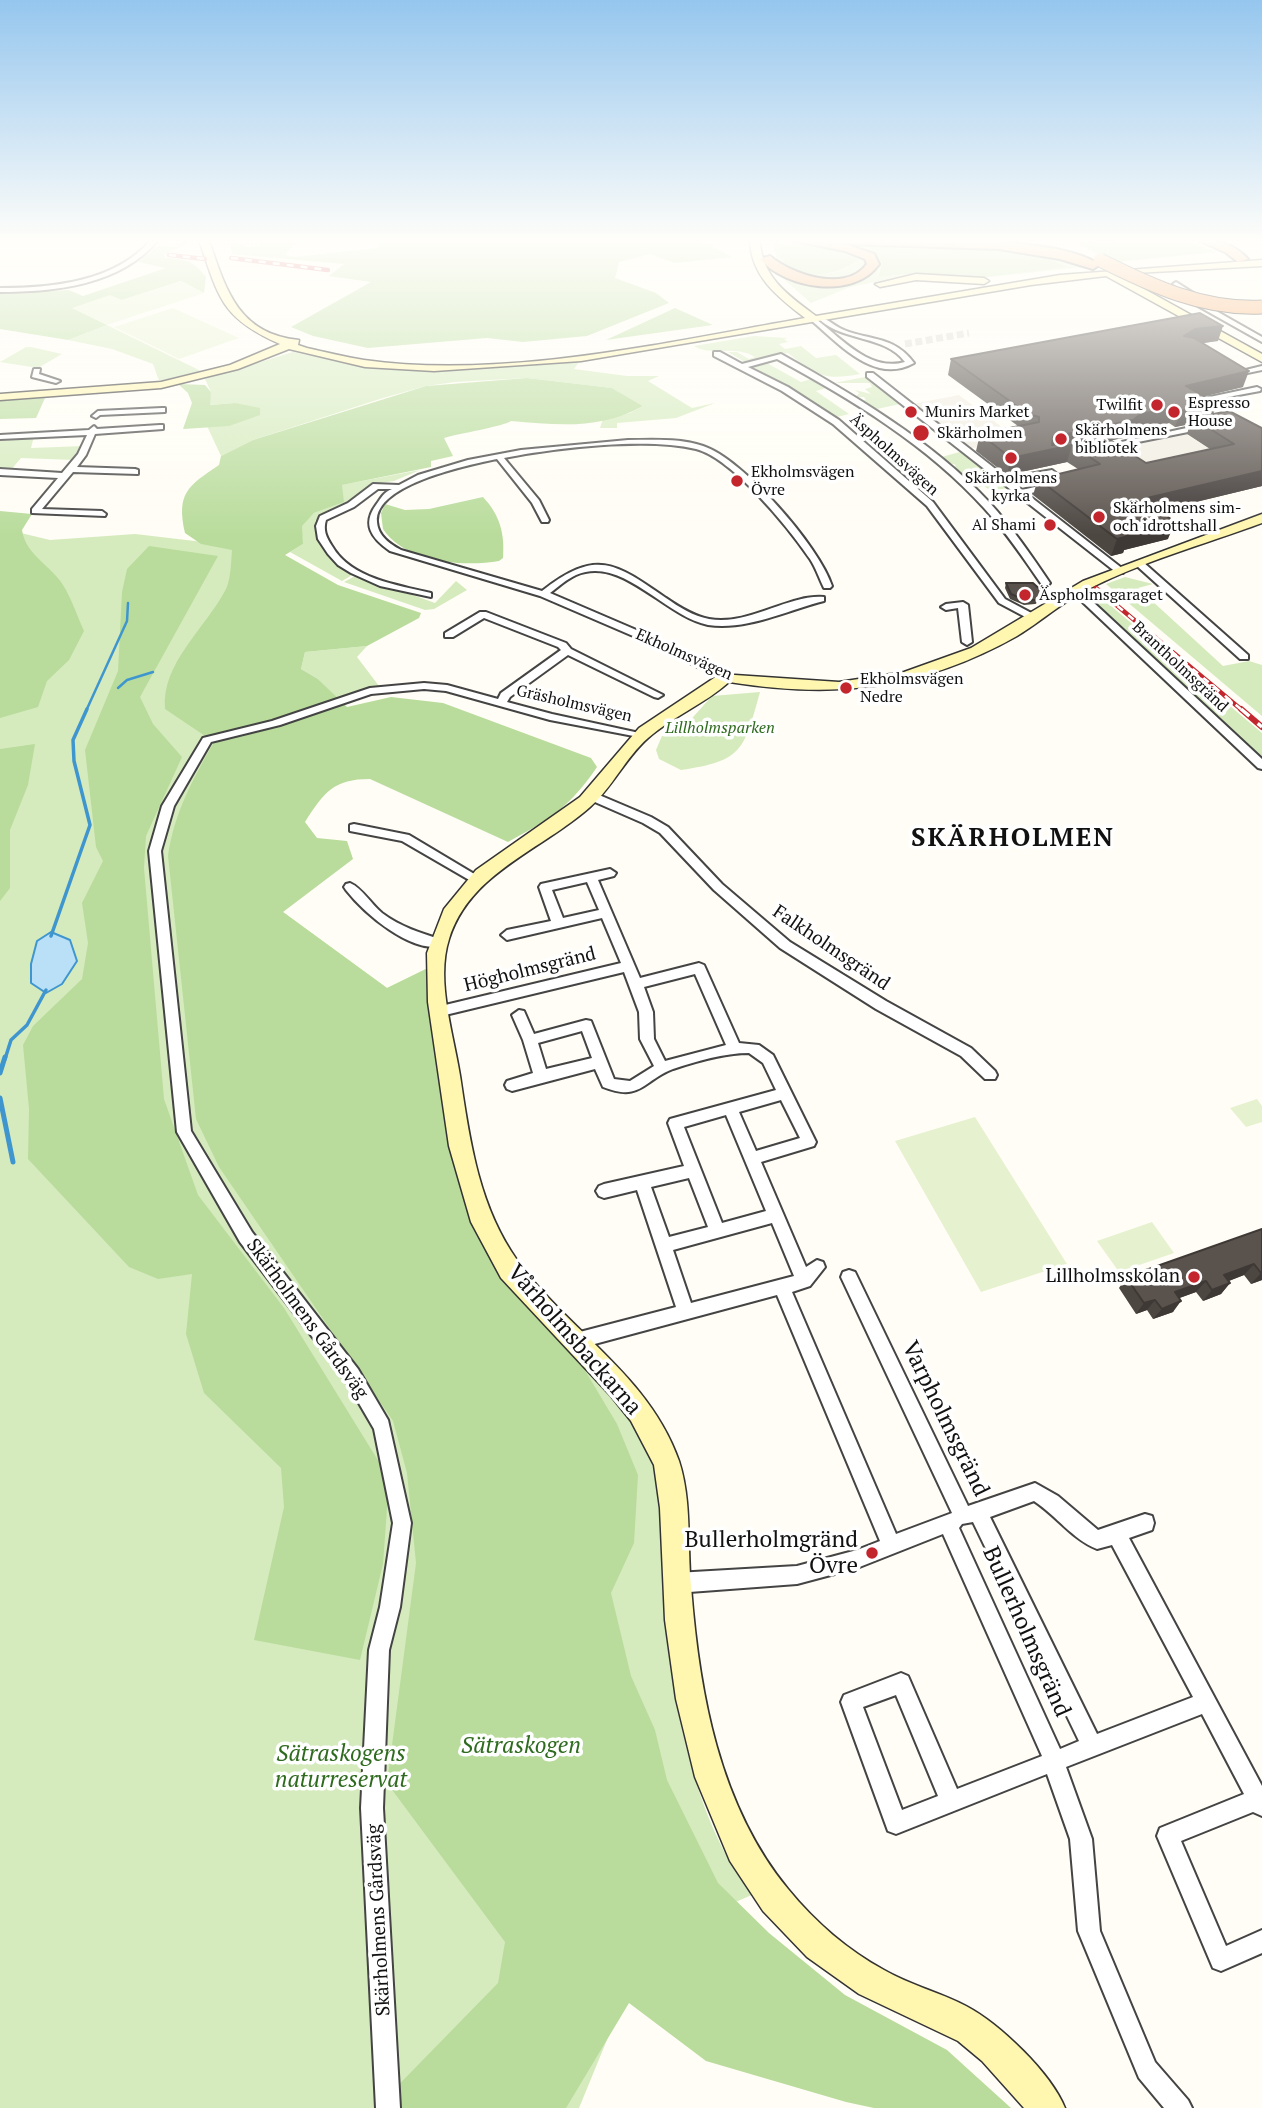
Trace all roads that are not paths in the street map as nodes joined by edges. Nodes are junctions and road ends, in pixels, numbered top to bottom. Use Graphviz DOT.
graph roads {
  1 [pos="279,338"];
  2 [pos="284,338"];
  3 [pos="669,338"];
  4 [pos="841,338"];
  5 [pos="873,338"];
  6 [pos="1217,338"];
  7 [pos="1237,338"];
  8 [pos="292,344"];
  9 [pos="1262,353"];
  10 [pos="717,354"];
  11 [pos="1261,365"];
  12 [pos="743,366"];
  13 [pos="1222,368"];
  14 [pos="37,371"];
  15 [pos="1232,374"];
  16 [pos="870,375"];
  17 [pos="56,381"];
  18 [pos="1260,390"];
  19 [pos="0,397"];
  20 [pos="1203,409"];
  21 [pos="162,410"];
  22 [pos="96,416"];
  23 [pos="1214,424"];
  24 [pos="160,427"];
  25 [pos="93,430"];
  26 [pos="0,437"];
  27 [pos="1084,452"];
  28 [pos="500,458"];
  29 [pos="0,472"];
  30 [pos="68,472"];
  31 [pos="135,472"];
  32 [pos="1006,481"];
  33 [pos="396,486"];
  34 [pos="1021,493"];
  35 [pos="102,514"];
  36 [pos="1262,518"];
  37 [pos="545,520"];
  38 [pos="1140,564"];
  39 [pos="1120,571"];
  40 [pos="1045,583"];
  41 [pos="827,586"];
  42 [pos="1076,591"];
  43 [pos="543,594"];
  44 [pos="428,596"];
  45 [pos="821,599"];
  46 [pos="946,607"];
  47 [pos="1034,618"];
  48 [pos="449,635"];
  49 [pos="967,642"];
  50 [pos="567,651"];
  51 [pos="1244,657"];
  52 [pos="726,677"];
  53 [pos="387,688"];
  54 [pos="658,695"];
  55 [pos="501,704"];
  56 [pos="640,736"];
  57 [pos="1262,765"];
  58 [pos="592,796"];
  59 [pos="354,828"];
  60 [pos="610,873"];
  61 [pos="591,877"];
  62 [pos="475,878"];
  63 [pos="350,887"];
  64 [pos="606,913"];
  65 [pos="559,924"];
  66 [pos="507,935"];
  67 [pos="438,943"];
  68 [pos="628,966"];
  69 [pos="636,984"];
  70 [pos="441,1011"];
  71 [pos="519,1015"];
  72 [pos="530,1040"];
  73 [pos="736,1049"];
  74 [pos="600,1062"];
  75 [pos="662,1068"];
  76 [pos="990,1075"];
  77 [pos="541,1076"];
  78 [pos="512,1085"];
  79 [pos="783,1094"];
  80 [pos="730,1108"];
  81 [pos="751,1159"];
  82 [pos="693,1171"];
  83 [pos="642,1182"];
  84 [pos="604,1191"];
  85 [pos="774,1216"];
  86 [pos="717,1231"];
  87 [pos="663,1246"];
  88 [pos="817,1267"];
  89 [pos="849,1278"];
  90 [pos="804,1281"];
  91 [pos="782,1287"];
  92 [pos="686,1312"];
  93 [pos="576,1341"];
  94 [pos="963,1517"];
  95 [pos="1145,1523"];
  96 [pos="1116,1534"];
  97 [pos="892,1546"];
  98 [pos="676,1583"];
  99 [pos="1207,1702"];
  100 [pos="1092,1746"];
  101 [pos="1055,1761"];
  102 [pos="951,1803"];
  103 [pos="1260,1803"];
  104 [pos="1262,1941"];
  105 [pos="388,2108"];
  106 [pos="1046,2108"];
  107 [pos="1180,2108"];
  1 -- 8 [label="main road"];
  2 -- 8 [label="main road"];
  3 -- 8 [label="main road"];
  4 -- 5 [label="street"];
  6 -- 11 [label="main road"];
  7 -- 9 [label="main road"];
  8 -- 19 [label="main road"];
  10 -- 12 [label="street, Äspholmsvägen"];
  11 -- 15 [label="street"];
  12 -- 40 [label="street, Äspholmsvägen"];
  12 -- 47 [label="street, Äspholmsvägen"];
  13 -- 15 [label="street"];
  14 -- 17 [label="street"];
  15 -- 18 [label="street"];
  16 -- 32 [label="street"];
  18 -- 20 [label="street"];
  21 -- 22 [label="street"];
  23 -- 27 [label="street"];
  24 -- 25 [label="street"];
  25 -- 26 [label="street"];
  25 -- 30 [label="street"];
  28 -- 33 [label="street, Ekholmsvägen"];
  28 -- 37 [label="street"];
  28 -- 41 [label="street, Ekholmsvägen"];
  29 -- 30 [label="street"];
  30 -- 31 [label="street"];
  30 -- 35 [label="street"];
  32 -- 34 [label="street"];
  32 -- 34 [label="street"];
  33 -- 43 [label="street, Ekholmsvägen"];
  33 -- 44 [label="street"];
  34 -- 39 [label="street"];
  36 -- 38 [label="main road, Ekholmsvägen"];
  38 -- 39 [label="main road, Ekholmsvägen"];
  38 -- 51 [label="street"];
  39 -- 42 [label="main road, Ekholmsvägen"];
  42 -- 47 [label="main road, Ekholmsvägen"];
  42 -- 57 [label="street, Brantholmsgränd"];
  43 -- 45 [label="street, Ekholmsvägen"];
  43 -- 52 [label="street, Ekholmsvägen"];
  46 -- 49 [label="street"];
  47 -- 52 [label="main road, Ekholmsvägen"];
  48 -- 50 [label="street, Gräsholmsvägen"];
  50 -- 54 [label="street, Gräsholmsvägen"];
  50 -- 55 [label="street, Gräsholmsvägen"];
  52 -- 56 [label="main road, Vårholmsbackarna"];
  53 -- 55 [label="street, Gräsholmsvägen"];
  53 -- 105 [label="street, Skärholmens Gårdsväg"];
  55 -- 56 [label="street, Gräsholmsvägen"];
  56 -- 58 [label="main road, Vårholmsbackarna"];
  58 -- 62 [label="main road, Vårholmsbackarna"];
  58 -- 76 [label="street, Falkholmsgränd"];
  59 -- 62 [label="street"];
  60 -- 61 [label="street"];
  61 -- 64 [label="street, Högholmsgränd"];
  61 -- 65 [label="street, Högholmsgränd"];
  62 -- 67 [label="main road, Vårholmsbackarna"];
  63 -- 67 [label="street"];
  64 -- 65 [label="street, Högholmsgränd"];
  64 -- 68 [label="street, Högholmsgränd"];
  65 -- 66 [label="street"];
  67 -- 70 [label="main road, Vårholmsbackarna"];
  68 -- 69 [label="street, Högholmsgränd"];
  68 -- 70 [label="street, Högholmsgränd"];
  69 -- 73 [label="street"];
  69 -- 75 [label="street, Högholmsgränd"];
  70 -- 93 [label="main road, Vårholmsbackarna"];
  71 -- 72 [label="street"];
  72 -- 74 [label="street"];
  72 -- 77 [label="street"];
  73 -- 75 [label="street"];
  73 -- 79 [label="street"];
  74 -- 75 [label="street"];
  74 -- 77 [label="street"];
  77 -- 78 [label="street"];
  79 -- 80 [label="street"];
  79 -- 81 [label="street"];
  80 -- 81 [label="street"];
  80 -- 82 [label="street"];
  81 -- 85 [label="street"];
  82 -- 83 [label="street"];
  82 -- 86 [label="street"];
  83 -- 84 [label="street"];
  83 -- 87 [label="street"];
  85 -- 86 [label="street"];
  85 -- 90 [label="street"];
  86 -- 87 [label="street"];
  87 -- 92 [label="street"];
  88 -- 90 [label="street"];
  89 -- 94 [label="street, Varpholmsgränd"];
  90 -- 91 [label="street"];
  91 -- 92 [label="street"];
  91 -- 97 [label="street"];
  92 -- 93 [label="street"];
  93 -- 98 [label="main road, Vårholmsbackarna"];
  94 -- 96 [label="street, Varpholmsgränd"];
  94 -- 97 [label="street"];
  94 -- 100 [label="street"];
  94 -- 101 [label="street, Bullerholmsgränd"];
  95 -- 96 [label="street"];
  96 -- 99 [label="street"];
  97 -- 98 [label="street"];
  98 -- 106 [label="main road, Vårholmsbackarna"];
  99 -- 100 [label="street"];
  99 -- 103 [label="street"];
  100 -- 101 [label="street"];
  101 -- 102 [label="street"];
  101 -- 107 [label="street, Bullerholmsgränd"];
  102 -- 102 [label="street"];
  103 -- 104 [label="street"];
}
